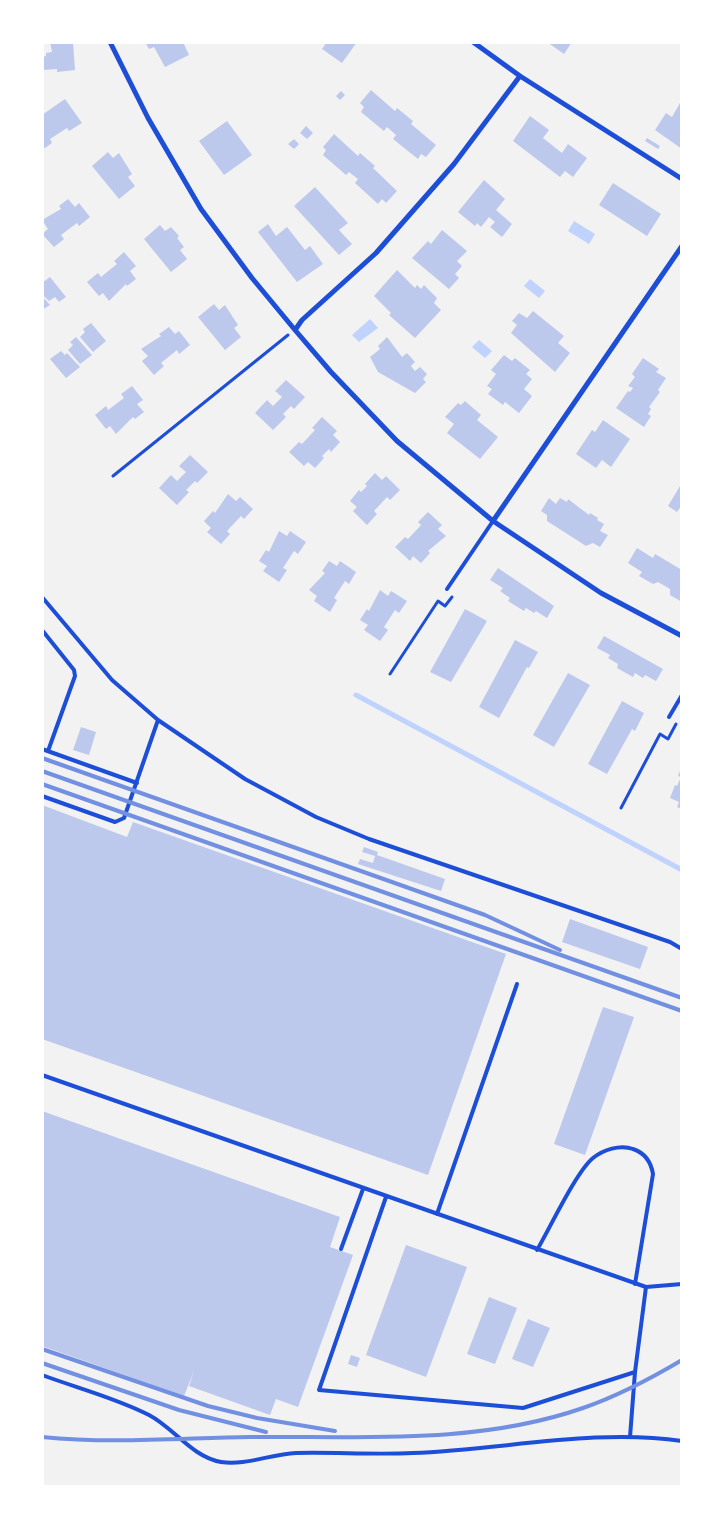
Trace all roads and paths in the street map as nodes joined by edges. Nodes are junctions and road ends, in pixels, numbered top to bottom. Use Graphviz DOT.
graph roads {
  1 [pos="110,42"];
  2 [pos="473,42"];
  3 [pos="520,76"];
  4 [pos="682,179"];
  5 [pos="682,246"];
  6 [pos="295,330"];
  7 [pos="113,476"];
  8 [pos="493,522"];
  9 [pos="447,589"];
  10 [pos="42,597"];
  11 [pos="438,601"];
  12 [pos="42,630"];
  13 [pos="682,636"];
  14 [pos="390,674"];
  15 [pos="682,695"];
  16 [pos="669,717"];
  17 [pos="158,720"];
  18 [pos="678,722"];
  19 [pos="42,748"];
  20 [pos="48,751"];
  21 [pos="137,783"];
  22 [pos="42,796"];
  23 [pos="621,808"];
  24 [pos="682,949"];
  25 [pos="517,984"];
  26 [pos="42,1075"];
  27 [pos="363,1189"];
  28 [pos="386,1197"];
  29 [pos="437,1214"];
  30 [pos="341,1249"];
  31 [pos="537,1250"];
  32 [pos="635,1284"];
  33 [pos="682,1284"];
  34 [pos="646,1287"];
  35 [pos="635,1372"];
  36 [pos="42,1376"];
  37 [pos="630,1437"];
  38 [pos="682,1441"];
  1 -- 6 [label="street"];
  2 -- 3 [label="street"];
  3 -- 4 [label="street"];
  3 -- 6 [label="street"];
  5 -- 8 [label="street"];
  6 -- 7 [label="path"];
  6 -- 8 [label="street"];
  8 -- 9 [label="lane"];
  8 -- 13 [label="street"];
  10 -- 17 [label="lane"];
  11 -- 14 [label="path"];
  12 -- 20 [label="lane"];
  15 -- 16 [label="lane"];
  17 -- 21 [label="lane"];
  17 -- 24 [label="lane"];
  18 -- 23 [label="path"];
  19 -- 20 [label="lane"];
  20 -- 21 [label="lane"];
  21 -- 22 [label="lane"];
  25 -- 29 [label="lane"];
  26 -- 27 [label="lane"];
  27 -- 28 [label="lane"];
  27 -- 30 [label="lane"];
  28 -- 29 [label="lane"];
  28 -- 35 [label="lane"];
  29 -- 31 [label="lane"];
  31 -- 32 [label="lane"];
  31 -- 32 [label="lane"];
  32 -- 34 [label="lane"];
  33 -- 34 [label="lane"];
  34 -- 35 [label="lane"];
  35 -- 37 [label="lane"];
  36 -- 37 [label="lane"];
  37 -- 38 [label="lane"];
}
